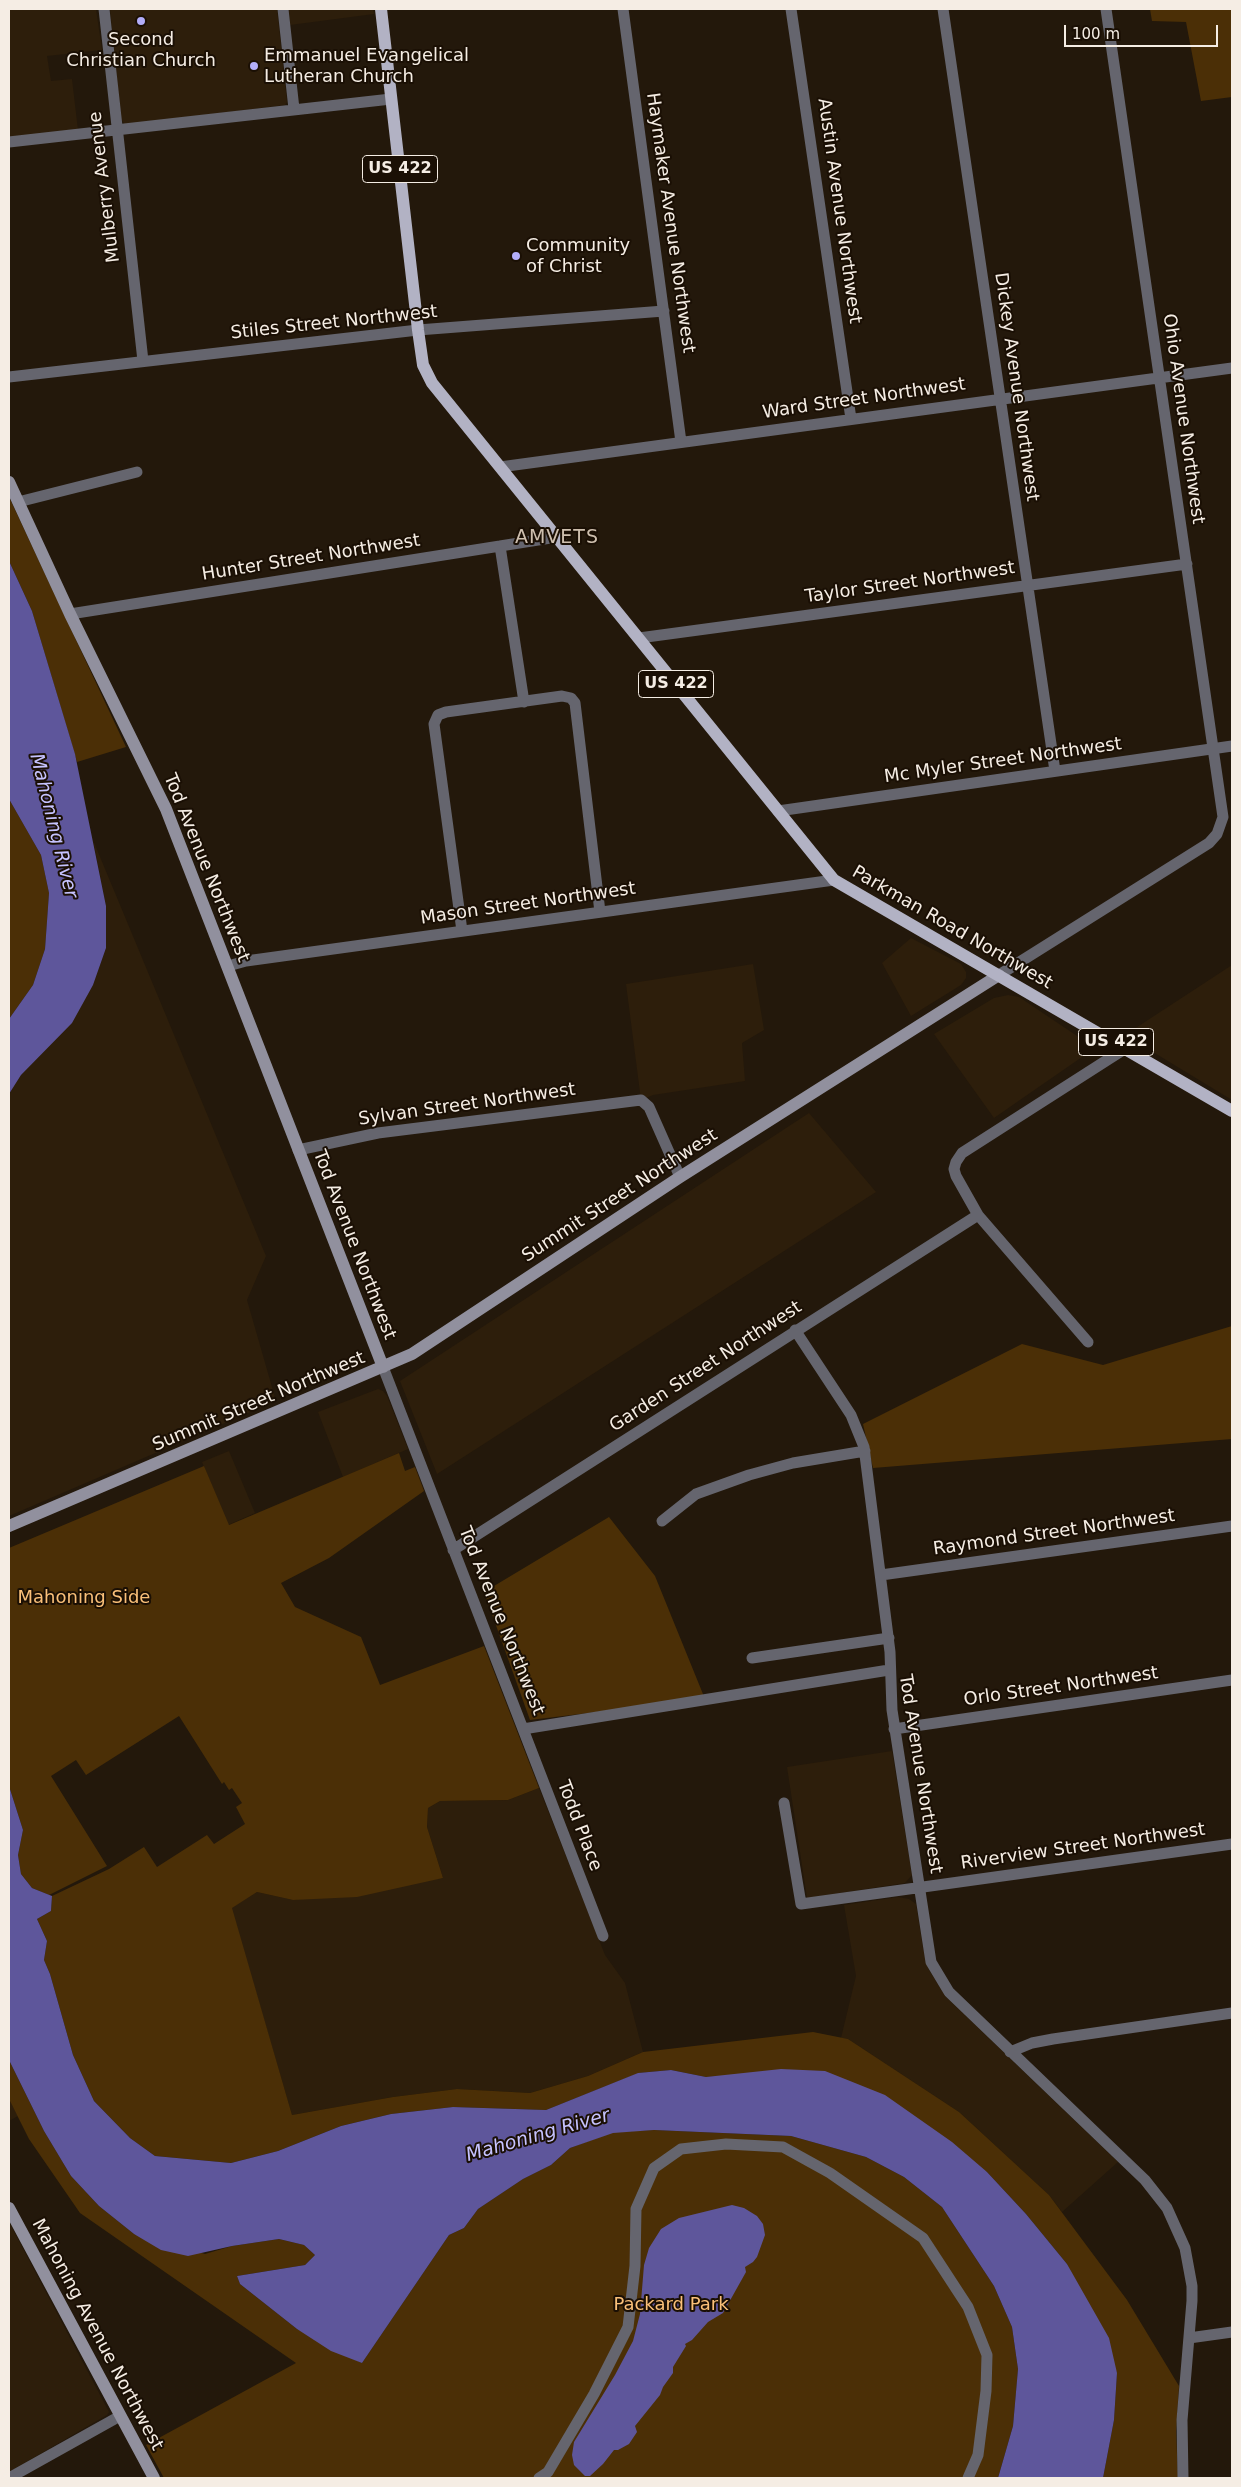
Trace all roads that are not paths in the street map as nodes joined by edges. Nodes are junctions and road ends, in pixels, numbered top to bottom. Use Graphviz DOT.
graph roads {
  1 [pos="104,9"];
  2 [pos="283,9"];
  3 [pos="381,9"];
  4 [pos="623,9"];
  5 [pos="791,9"];
  6 [pos="943,9"];
  7 [pos="1106,9"];
  8 [pos="392,98"];
  9 [pos="294,109"];
  10 [pos="116,130"];
  11 [pos="9,142"];
  12 [pos="664,311"];
  13 [pos="418,330"];
  14 [pos="143,362"];
  15 [pos="1232,368"];
  16 [pos="9,377"];
  17 [pos="1160,378"];
  18 [pos="999,399"];
  19 [pos="852,419"];
  20 [pos="681,442"];
  21 [pos="500,467"];
  22 [pos="137,472"];
  23 [pos="9,482"];
  24 [pos="18,502"];
  25 [pos="557,537"];
  26 [pos="500,546"];
  27 [pos="1187,564"];
  28 [pos="1027,584"];
  29 [pos="70,614"];
  30 [pos="639,638"];
  31 [pos="524,702"];
  32 [pos="1232,746"];
  33 [pos="1214,748"];
  34 [pos="1055,771"];
  35 [pos="778,811"];
  36 [pos="1217,834"];
  37 [pos="834,880"];
  38 [pos="600,912"];
  39 [pos="462,931"];
  40 [pos="228,966"];
  41 [pos="999,975"];
  42 [pos="1126,1048"];
  43 [pos="1232,1111"];
  44 [pos="298,1150"];
  45 [pos="680,1178"];
  46 [pos="978,1215"];
  47 [pos="796,1330"];
  48 [pos="1088,1342"];
  49 [pos="383,1367"];
  50 [pos="864,1451"];
  51 [pos="662,1521"];
  52 [pos="9,1526"];
  53 [pos="1232,1526"];
  54 [pos="453,1550"];
  55 [pos="881,1575"];
  56 [pos="889,1638"];
  57 [pos="752,1658"];
  58 [pos="889,1670"];
  59 [pos="1232,1680"];
  60 [pos="523,1729"];
  61 [pos="894,1729"];
  62 [pos="784,1803"];
  63 [pos="1232,1844"];
  64 [pos="919,1887"];
  65 [pos="603,1936"];
  66 [pos="1232,2013"];
  67 [pos="1010,2052"];
  68 [pos="9,2208"];
  69 [pos="1232,2332"];
  70 [pos="1190,2338"];
  71 [pos="120,2416"];
  72 [pos="9,2478"];
  73 [pos="154,2478"];
  74 [pos="539,2478"];
  75 [pos="968,2478"];
  76 [pos="1183,2478"];
  1 -- 10 [label="street, Mulberry Avenue"];
  2 -- 9 [label="street"];
  3 -- 8 [label="main road, Parkman Road Northwest / US 422"];
  4 -- 12 [label="street, Haymaker Avenue Northwest"];
  5 -- 19 [label="street, Austin Avenue Northwest"];
  6 -- 18 [label="street, Dickey Avenue Northwest"];
  7 -- 17 [label="street, Ohio Avenue Northwest"];
  8 -- 9 [label="street"];
  8 -- 13 [label="main road, Parkman Road Northwest / US 422"];
  9 -- 10 [label="street"];
  10 -- 11 [label="street"];
  10 -- 14 [label="street, Mulberry Avenue"];
  12 -- 13 [label="street, Stiles Street Northwest"];
  12 -- 20 [label="street, Haymaker Avenue Northwest"];
  13 -- 14 [label="street, Stiles Street Northwest"];
  13 -- 21 [label="main road, Parkman Road Northwest / US 422"];
  14 -- 16 [label="street, Stiles Street Northwest"];
  15 -- 17 [label="street, Ward Street Northwest"];
  17 -- 18 [label="street, Ward Street Northwest"];
  17 -- 27 [label="street, Ohio Avenue Northwest"];
  18 -- 19 [label="street, Ward Street Northwest"];
  18 -- 28 [label="street, Dickey Avenue Northwest"];
  19 -- 20 [label="street, Ward Street Northwest"];
  20 -- 21 [label="street, Ward Street Northwest"];
  21 -- 25 [label="main road, Parkman Road Northwest / US 422"];
  22 -- 24 [label="street"];
  23 -- 24 [label="main road, Tod Avenue Northwest"];
  24 -- 29 [label="main road, Tod Avenue Northwest"];
  25 -- 26 [label="street, Hunter Street Northwest"];
  25 -- 30 [label="main road, Parkman Road Northwest / US 422"];
  26 -- 29 [label="street, Hunter Street Northwest"];
  26 -- 31 [label="street"];
  27 -- 28 [label="street, Taylor Street Northwest"];
  27 -- 33 [label="street, Ohio Avenue Northwest"];
  28 -- 30 [label="street, Taylor Street Northwest"];
  28 -- 34 [label="street, Dickey Avenue Northwest"];
  29 -- 40 [label="main road, Tod Avenue Northwest"];
  30 -- 35 [label="main road, Parkman Road Northwest / US 422"];
  31 -- 38 [label="street"];
  31 -- 39 [label="street"];
  32 -- 33 [label="street, Mc Myler Street Northwest"];
  33 -- 34 [label="street, Mc Myler Street Northwest"];
  33 -- 36 [label="street, Ohio Avenue Northwest"];
  34 -- 35 [label="street, Mc Myler Street Northwest"];
  35 -- 37 [label="main road, Parkman Road Northwest / US 422"];
  36 -- 41 [label="street, Summit Street Northwest"];
  37 -- 38 [label="street, Mason Street Northwest"];
  37 -- 41 [label="main road, Parkman Road Northwest / US 422"];
  38 -- 39 [label="street, Mason Street Northwest"];
  39 -- 40 [label="street, Mason Street Northwest"];
  40 -- 44 [label="main road, Tod Avenue Northwest"];
  41 -- 42 [label="main road, Parkman Road Northwest / US 422"];
  41 -- 45 [label="main road, Summit Street Northwest"];
  42 -- 43 [label="main road, Parkman Road Northwest / US 422"];
  42 -- 46 [label="street"];
  44 -- 45 [label="street, Sylvan Street Northwest"];
  44 -- 49 [label="main road, Tod Avenue Northwest"];
  45 -- 49 [label="main road, Summit Street Northwest"];
  46 -- 47 [label="street, Garden Street Northwest"];
  46 -- 48 [label="street"];
  47 -- 50 [label="street"];
  47 -- 54 [label="street, Garden Street Northwest"];
  49 -- 52 [label="main road, Summit Street Northwest"];
  49 -- 54 [label="street, Tod Avenue Northwest"];
  50 -- 51 [label="street"];
  50 -- 55 [label="street"];
  53 -- 55 [label="street, Raymond Street Northwest"];
  54 -- 60 [label="street, Tod Avenue Northwest"];
  55 -- 56 [label="street"];
  56 -- 57 [label="street"];
  56 -- 58 [label="street"];
  58 -- 60 [label="street, Tod Avenue Northwest"];
  58 -- 61 [label="street, Tod Avenue Northwest"];
  59 -- 61 [label="street, Orlo Street Northwest"];
  60 -- 65 [label="street, Todd Place"];
  61 -- 64 [label="street, Tod Avenue Northwest"];
  62 -- 64 [label="street, Riverview Street Northwest"];
  63 -- 64 [label="street, Riverview Street Northwest"];
  64 -- 67 [label="street, Tod Avenue Northwest"];
  66 -- 67 [label="street"];
  67 -- 70 [label="street, Tod Avenue Northwest"];
  68 -- 71 [label="main road, Mahoning Avenue Northwest"];
  69 -- 70 [label="street"];
  70 -- 76 [label="street, Tod Avenue Northwest"];
  71 -- 72 [label="street"];
  71 -- 73 [label="main road, Mahoning Avenue Northwest"];
  74 -- 75 [label="street"];
}
